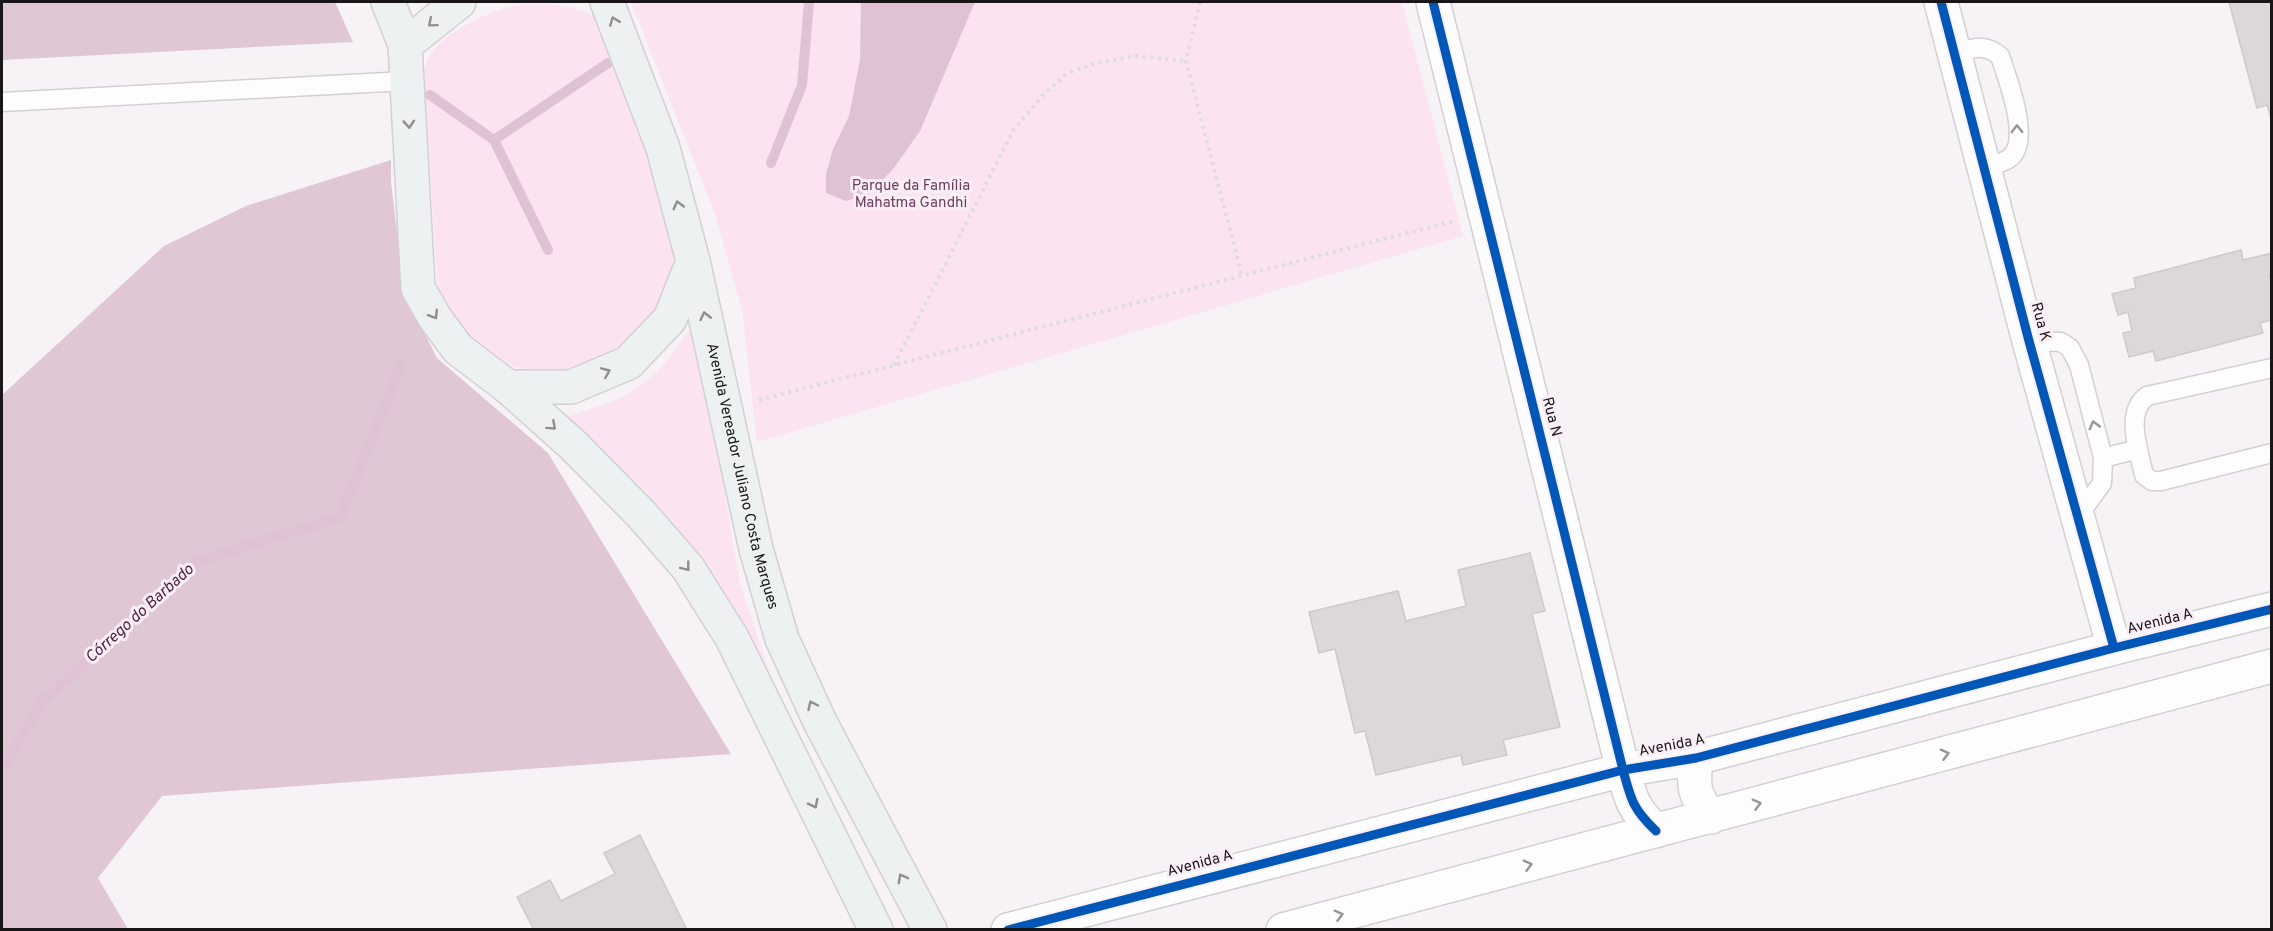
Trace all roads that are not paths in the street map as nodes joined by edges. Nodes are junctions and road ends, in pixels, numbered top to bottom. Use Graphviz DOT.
graph roads {
  1 [pos="388,2"];
  2 [pos="459,2"];
  3 [pos="607,2"];
  4 [pos="1433,2"];
  5 [pos="1941,2"];
  6 [pos="405,45"];
  7 [pos="1954,53"];
  8 [pos="406,81"];
  9 [pos="2,102"];
  10 [pos="1984,166"];
  11 [pos="693,261"];
  12 [pos="2029,341"];
  13 [pos="2271,368"];
  14 [pos="508,387"];
  15 [pos="2138,449"];
  16 [pos="2271,453"];
  17 [pos="2103,458"];
  18 [pos="2078,516"];
  19 [pos="2271,609"];
  20 [pos="2114,648"];
  21 [pos="2271,666"];
  22 [pos="1696,758"];
  23 [pos="1623,770"];
  24 [pos="1711,817"];
  25 [pos="1656,831"];
  26 [pos="876,930"];
  27 [pos="930,930"];
  28 [pos="1008,930"];
  29 [pos="1282,930"];
  1 -- 6 [label="main road"];
  2 -- 6 [label="main road, one-way"];
  11 -- 3 [label="main road, Avenida Vereador Juliano Costa Marques, one-way"];
  4 -- 23 [label="street, Rua N"];
  5 -- 7 [label="street, Rua K"];
  6 -- 8 [label="main road"];
  7 -- 10 [label="street, Rua K"];
  10 -- 7 [label="lane, one-way"];
  8 -- 9 [label="lane"];
  8 -- 14 [label="main road, one-way"];
  10 -- 12 [label="street, Rua K"];
  14 -- 11 [label="main road, one-way"];
  27 -- 11 [label="main road, Avenida Vereador Juliano Costa Marques, one-way"];
  17 -- 12 [label="lane, one-way"];
  12 -- 18 [label="street, Rua K"];
  13 -- 15 [label="lane"];
  14 -- 26 [label="main road, one-way"];
  15 -- 16 [label="lane"];
  15 -- 17 [label="lane"];
  17 -- 18 [label="lane"];
  18 -- 20 [label="street, Rua K"];
  19 -- 20 [label="street, Avenida A"];
  20 -- 22 [label="street, Avenida A"];
  24 -- 21 [label="street, one-way"];
  22 -- 23 [label="street, Avenida A"];
  22 -- 24 [label="street"];
  23 -- 25 [label="street, Rua N"];
  23 -- 28 [label="street, Avenida A"];
  24 -- 25 [label="street"];
  29 -- 25 [label="street, one-way"];
}
